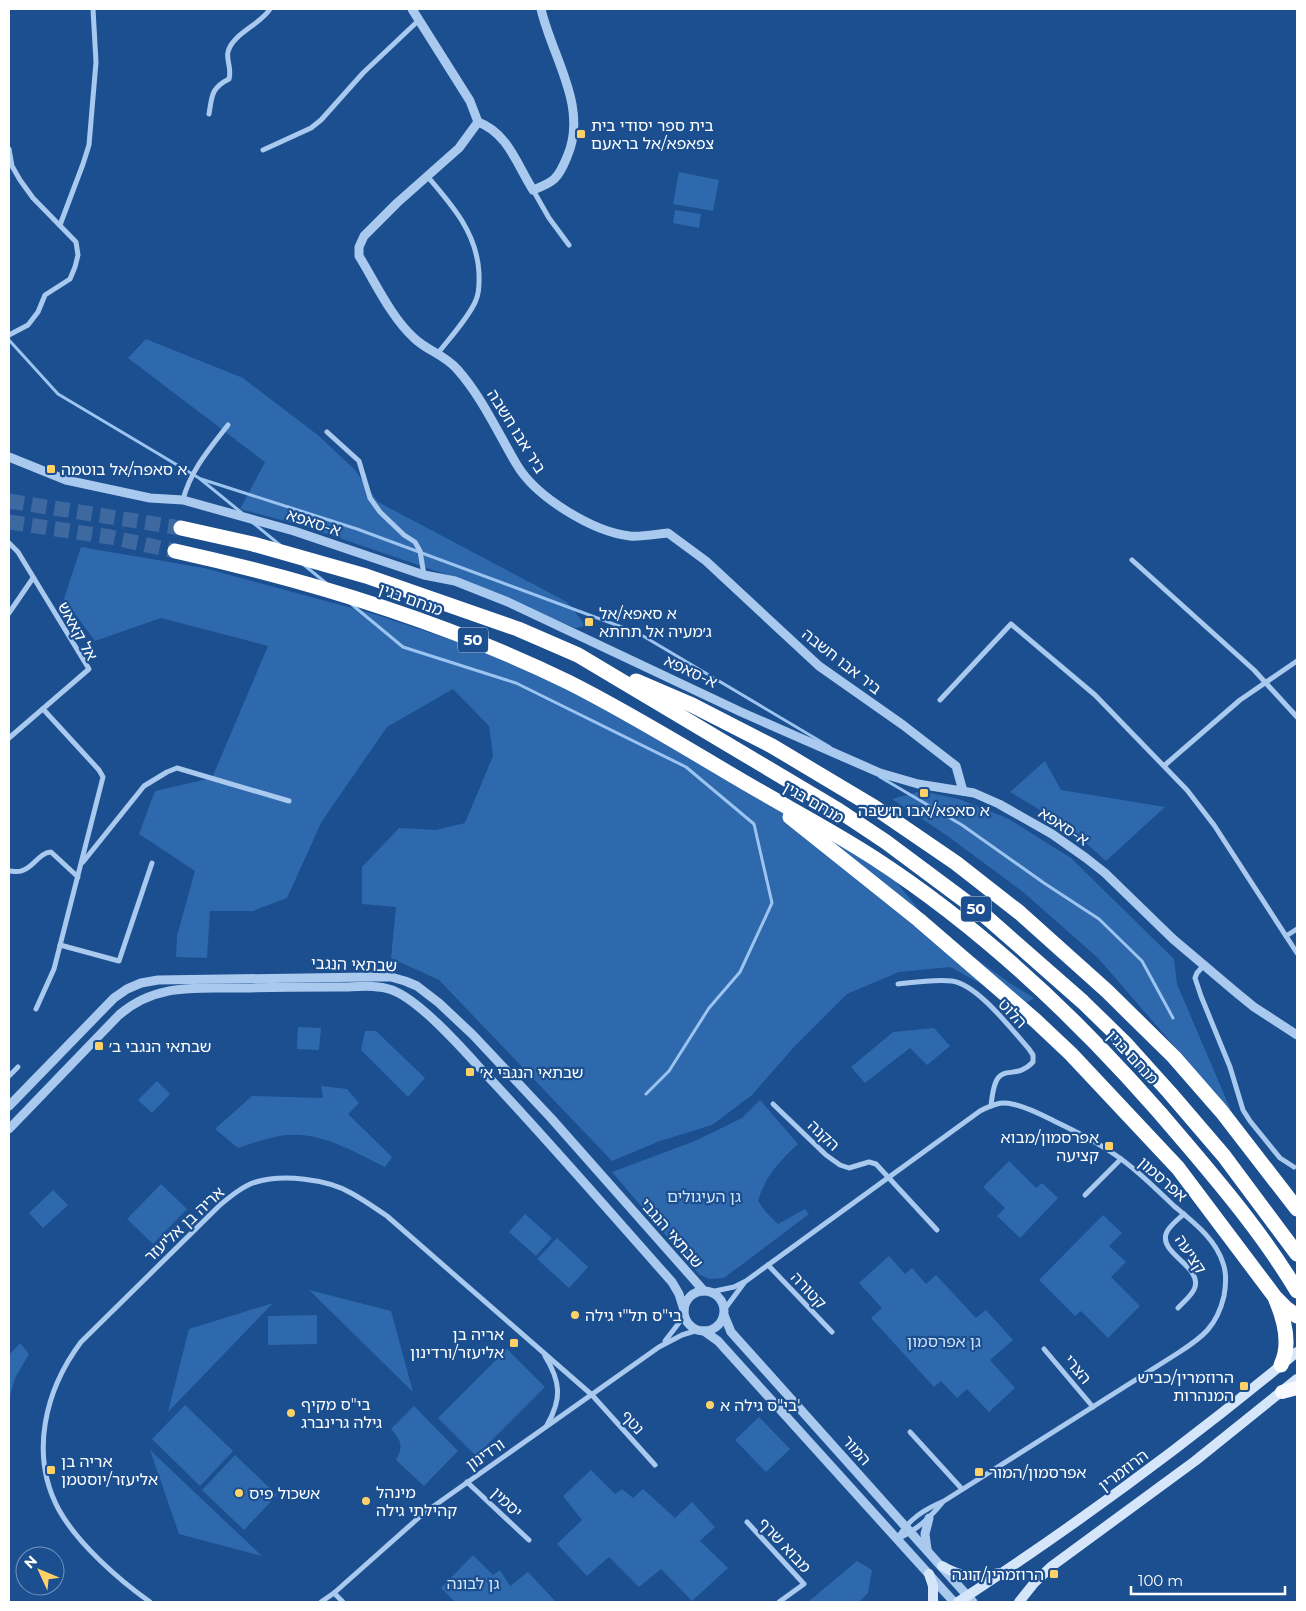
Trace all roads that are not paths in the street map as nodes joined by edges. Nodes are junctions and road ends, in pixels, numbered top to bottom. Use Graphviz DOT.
graph roads {
  1 [pos="93,9"];
  2 [pos="270,9"];
  3 [pos="541,9"];
  4 [pos="417,13"];
  5 [pos="209,114"];
  6 [pos="478,122"];
  7 [pos="9,148"];
  8 [pos="263,150"];
  9 [pos="427,176"];
  10 [pos="533,190"];
  11 [pos="60,225"];
  12 [pos="569,245"];
  13 [pos="9,335"];
  14 [pos="438,354"];
  15 [pos="228,425"];
  16 [pos="327,432"];
  17 [pos="9,457"];
  18 [pos="183,500"];
  19 [pos="181,528"];
  20 [pos="9,543"];
  21 [pos="175,552"];
  22 [pos="1132,560"];
  23 [pos="424,575"];
  24 [pos="33,578"];
  25 [pos="9,613"];
  26 [pos="578,655"];
  27 [pos="1297,661"];
  28 [pos="1266,683"];
  29 [pos="940,700"];
  30 [pos="43,709"];
  31 [pos="1297,717"];
  32 [pos="9,738"];
  33 [pos="1165,765"];
  34 [pos="748,784"];
  35 [pos="963,791"];
  36 [pos="289,801"];
  37 [pos="152,863"];
  38 [pos="81,864"];
  39 [pos="9,870"];
  40 [pos="78,877"];
  41 [pos="1297,929"];
  42 [pos="1286,936"];
  43 [pos="60,945"];
  44 [pos="1297,953"];
  45 [pos="1204,965"];
  46 [pos="898,984"];
  47 [pos="36,1010"];
  48 [pos="1297,1035"];
  49 [pos="18,1067"];
  50 [pos="9,1076"];
  51 [pos="773,1104"];
  52 [pos="9,1106"];
  53 [pos="990,1106"];
  54 [pos="9,1129"];
  55 [pos="1121,1159"];
  56 [pos="1294,1167"];
  57 [pos="888,1178"];
  58 [pos="1085,1195"];
  59 [pos="1297,1208"];
  60 [pos="1184,1214"];
  61 [pos="937,1230"];
  62 [pos="1297,1254"];
  63 [pos="768,1265"];
  64 [pos="746,1281"];
  65 [pos="707,1291"];
  66 [pos="1297,1291"];
  67 [pos="1274,1296"];
  68 [pos="1178,1308"];
  69 [pos="684,1313"];
  70 [pos="724,1313"];
  71 [pos="1297,1316"];
  72 [pos="701,1330"];
  73 [pos="832,1332"];
  74 [pos="659,1347"];
  75 [pos="1044,1349"];
  76 [pos="542,1352"];
  77 [pos="1297,1352"];
  78 [pos="1281,1365"];
  79 [pos="1297,1379"];
  80 [pos="1297,1388"];
  81 [pos="1282,1392"];
  82 [pos="592,1395"];
  83 [pos="1093,1406"];
  84 [pos="546,1426"];
  85 [pos="910,1432"];
  86 [pos="655,1465"];
  87 [pos="467,1482"];
  88 [pos="962,1489"];
  89 [pos="944,1500"];
  90 [pos="929,1518"];
  91 [pos="747,1522"];
  92 [pos="905,1525"];
  93 [pos="912,1532"];
  94 [pos="897,1538"];
  95 [pos="529,1540"];
  96 [pos="928,1551"];
  97 [pos="942,1566"];
  98 [pos="1006,1572"];
  99 [pos="929,1574"];
  100 [pos="334,1593"];
  101 [pos="971,1599"];
  102 [pos="147,1601"];
  103 [pos="321,1602"];
  104 [pos="343,1602"];
  105 [pos="779,1602"];
  106 [pos="933,1602"];
  107 [pos="954,1602"];
  108 [pos="958,1602"];
  109 [pos="1019,1602"];
  1 -- 11 [label="street"];
  2 -- 5 [label="street"];
  3 -- 10 [label="street"];
  4 -- 6 [label="street"];
  4 -- 8 [label="street"];
  6 -- 9 [label="street, ביר אבו חשבה"];
  6 -- 10 [label="street"];
  7 -- 11 [label="street"];
  9 -- 14 [label="street"];
  9 -- 14 [label="street, ביר אבו חשבה"];
  10 -- 12 [label="street"];
  11 -- 13 [label="street"];
  14 -- 35 [label="street, ביר אבו חשבה"];
  15 -- 18 [label="street"];
  16 -- 23 [label="street"];
  17 -- 18 [label="street, א-סאפא"];
  18 -- 23 [label="street, א-סאפא"];
  19 -- 26 [label="highway, מנחם בגין / 50"];
  20 -- 24 [label="street, אל קאאש"];
  21 -- 34 [label="highway, מנחם בגין / 50"];
  22 -- 28 [label="street"];
  23 -- 35 [label="street, א-סאפא"];
  24 -- 25 [label="street"];
  24 -- 30 [label="street, אל קאאש"];
  26 -- 59 [label="highway"];
  26 -- 62 [label="highway, מנחם בגין / 50"];
  27 -- 28 [label="street"];
  28 -- 31 [label="street"];
  28 -- 33 [label="street"];
  29 -- 33 [label="street"];
  30 -- 32 [label="street, אל קאאש"];
  30 -- 38 [label="street"];
  33 -- 42 [label="street"];
  34 -- 66 [label="highway, מנחם בגין / 50"];
  34 -- 67 [label="highway"];
  35 -- 45 [label="street, א-סאפא"];
  36 -- 38 [label="street"];
  37 -- 43 [label="street"];
  38 -- 40 [label="street"];
  39 -- 40 [label="street"];
  40 -- 43 [label="street"];
  41 -- 42 [label="street"];
  42 -- 44 [label="street"];
  43 -- 47 [label="street"];
  45 -- 48 [label="street, א-סאפא"];
  45 -- 56 [label="street"];
  46 -- 53 [label="street, הלוט"];
  49 -- 50 [label="street"];
  51 -- 57 [label="street, הקנה"];
  52 -- 65 [label="street, שבתאי הנגבי"];
  53 -- 55 [label="street, אפרסמון"];
  53 -- 57 [label="street, אפרסמון"];
  54 -- 69 [label="street, שבתאי הנגבי"];
  55 -- 58 [label="street"];
  55 -- 60 [label="street, אפרסמון"];
  57 -- 61 [label="street"];
  57 -- 63 [label="street, אפרסמון"];
  60 -- 68 [label="street, קציעה"];
  60 -- 83 [label="street, אפרסמון"];
  63 -- 64 [label="street, אפרסמון"];
  63 -- 73 [label="street, קטורה"];
  64 -- 65 [label="street, אפרסמון"];
  64 -- 70 [label="street, אפרסמון"];
  65 -- 69 [label="street"];
  65 -- 70 [label="street"];
  67 -- 71 [label="highway"];
  67 -- 78 [label="highway"];
  69 -- 72 [label="street"];
  69 -- 74 [label="street, ורדינון"];
  70 -- 72 [label="street"];
  70 -- 92 [label="street, המור"];
  72 -- 74 [label="street, ורדינון"];
  72 -- 94 [label="street, המור"];
  74 -- 82 [label="street, ורדינון"];
  75 -- 83 [label="street, הצרי"];
  76 -- 82 [label="street, אריה בן אליעזר"];
  76 -- 84 [label="street"];
  76 -- 102 [label="street, אריה בן אליעזר"];
  77 -- 78 [label="main road, הרוזמרין"];
  78 -- 98 [label="main road, הרוזמרין"];
  79 -- 81 [label="main road"];
  80 -- 81 [label="highway"];
  81 -- 109 [label="main road"];
  82 -- 84 [label="street, ורדינון"];
  82 -- 86 [label="street, נטף"];
  83 -- 88 [label="street, אפרסמון"];
  84 -- 87 [label="street, ורדינון"];
  85 -- 88 [label="street"];
  87 -- 95 [label="street, יסמין"];
  87 -- 100 [label="street, ורדינון"];
  88 -- 89 [label="street, אפרסמון"];
  89 -- 90 [label="street, אפרסמון"];
  89 -- 92 [label="street, אפרסמון"];
  90 -- 93 [label="street, אפרסמון"];
  90 -- 96 [label="street"];
  91 -- 105 [label="street, מבוא שרף"];
  92 -- 93 [label="street, המור"];
  92 -- 94 [label="street, אפרסמון"];
  93 -- 94 [label="street, אפרסמון"];
  93 -- 96 [label="street, המור"];
  94 -- 99 [label="street, המור"];
  96 -- 97 [label="street, המור"];
  97 -- 98 [label="main road"];
  97 -- 101 [label="street, המור"];
  98 -- 101 [label="main road, הרוזמרין"];
  99 -- 106 [label="main road"];
  99 -- 107 [label="street, המור"];
  100 -- 103 [label="street"];
  100 -- 104 [label="street"];
  101 -- 108 [label="main road, הרוזמרין"];
}
